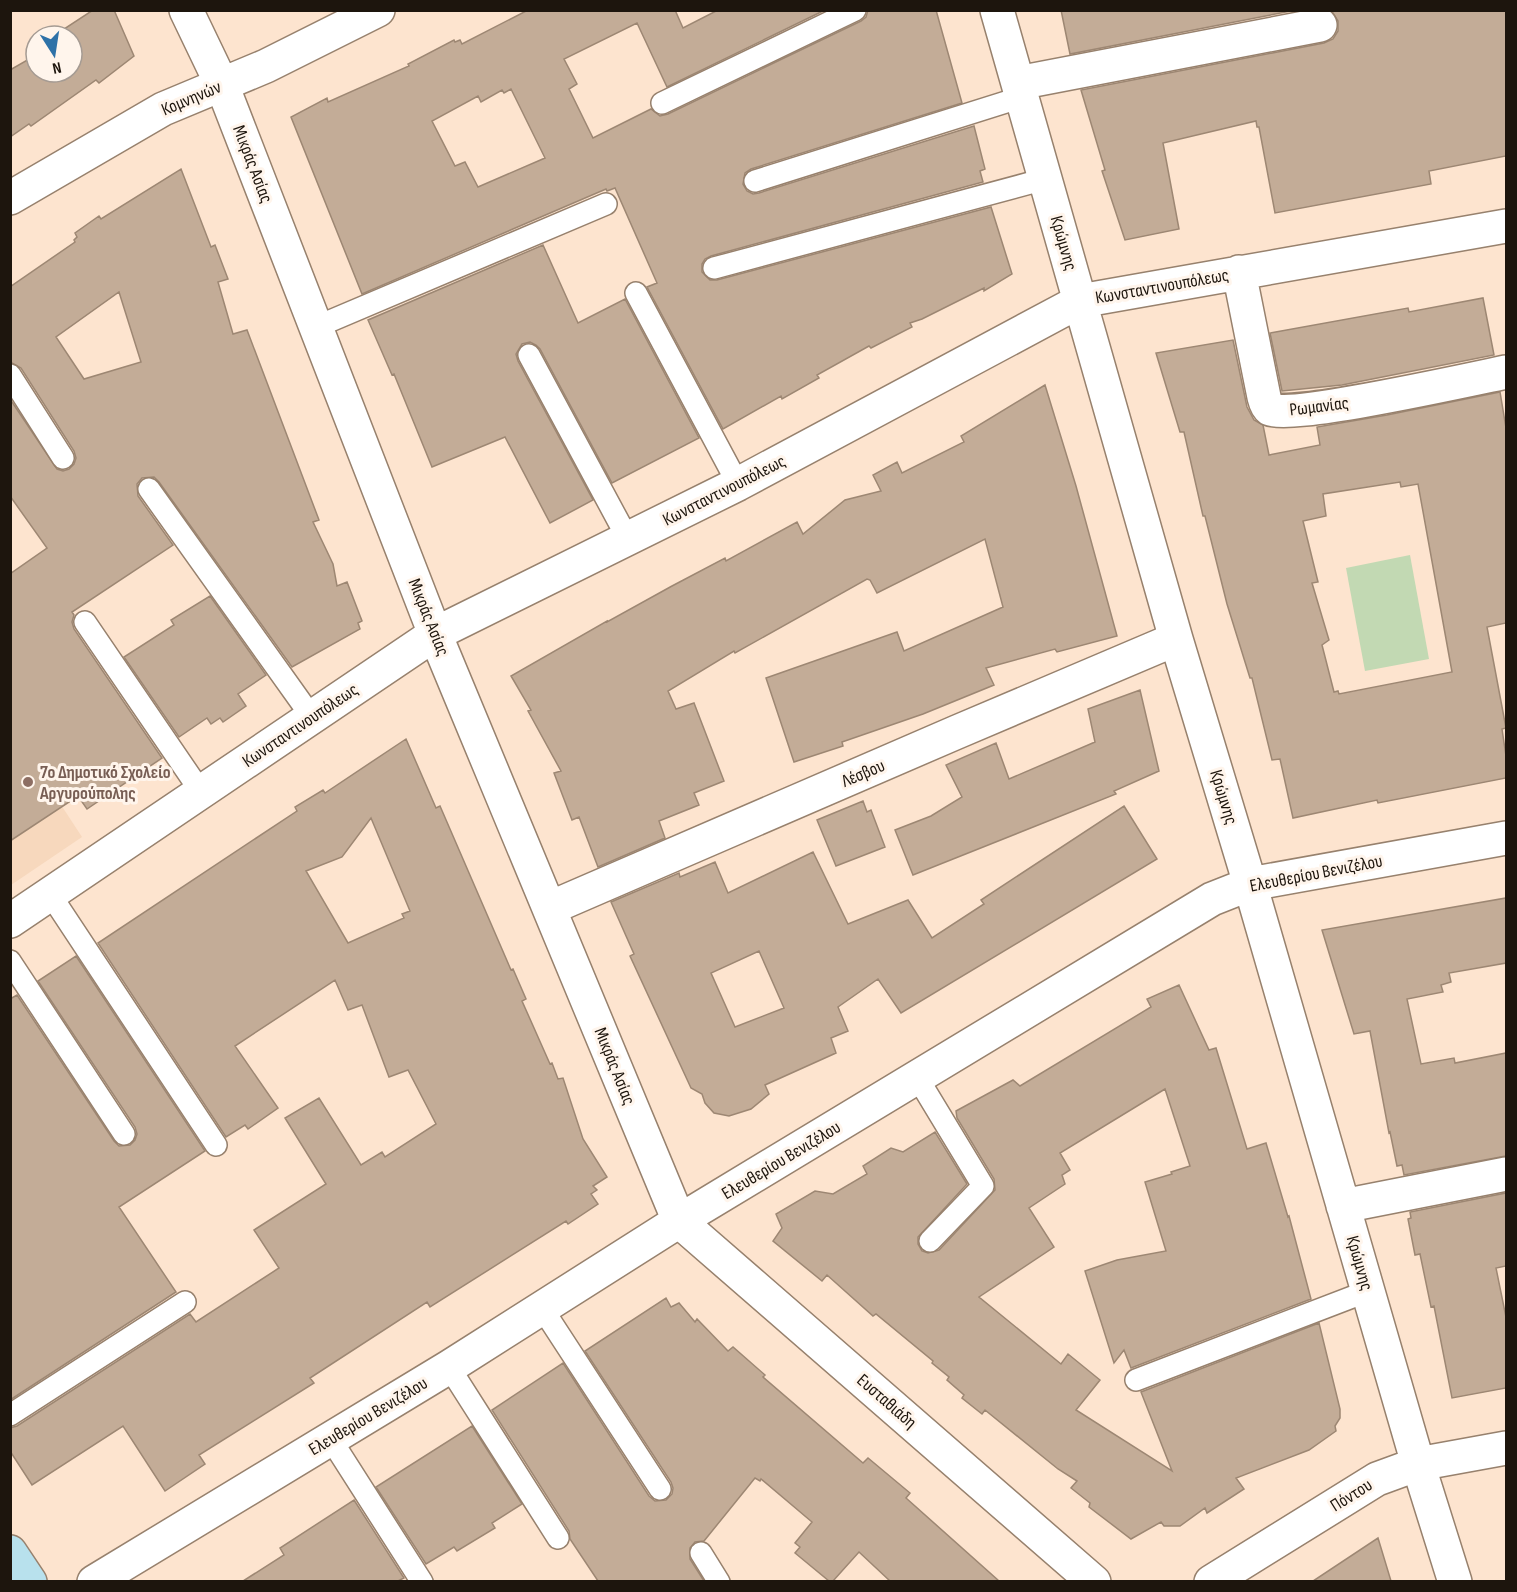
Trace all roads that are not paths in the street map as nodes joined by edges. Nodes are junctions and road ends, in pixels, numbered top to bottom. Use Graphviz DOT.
graph roads {
  1 [pos="186,10"];
  2 [pos="378,10"];
  3 [pos="855,10"];
  4 [pos="997,10"];
  5 [pos="1320,25"];
  6 [pos="222,85"];
  7 [pos="1020,90"];
  8 [pos="662,103"];
  9 [pos="1045,179"];
  10 [pos="755,181"];
  11 [pos="11,197"];
  12 [pos="606,204"];
  13 [pos="1506,226"];
  14 [pos="714,268"];
  15 [pos="1239,272"];
  16 [pos="636,293"];
  17 [pos="1080,301"];
  18 [pos="316,327"];
  19 [pos="529,355"];
  20 [pos="1506,372"];
  21 [pos="10,375"];
  22 [pos="63,458"];
  23 [pos="738,484"];
  24 [pos="149,489"];
  25 [pos="628,539"];
  26 [pos="85,622"];
  27 [pos="435,634"];
  28 [pos="1176,639"];
  29 [pos="311,716"];
  30 [pos="201,792"];
  31 [pos="1506,838"];
  32 [pos="1251,884"];
  33 [pos="50,894"];
  34 [pos="550,908"];
  35 [pos="10,921"];
  36 [pos="10,961"];
  37 [pos="917,1077"];
  38 [pos="124,1134"];
  39 [pos="216,1145"];
  40 [pos="1506,1174"];
  41 [pos="1344,1206"];
  42 [pos="679,1221"];
  43 [pos="930,1242"];
  44 [pos="1368,1290"];
  45 [pos="185,1302"];
  46 [pos="542,1308"];
  47 [pos="450,1367"];
  48 [pos="1136,1380"];
  49 [pos="10,1415"];
  50 [pos="330,1438"];
  51 [pos="1506,1448"];
  52 [pos="1418,1464"];
  53 [pos="660,1489"];
  54 [pos="558,1538"];
  55 [pos="10,1552"];
  56 [pos="701,1553"];
  57 [pos="30,1581"];
  58 [pos="94,1581"];
  59 [pos="422,1581"];
  60 [pos="719,1581"];
  61 [pos="1094,1581"];
  62 [pos="1211,1581"];
  63 [pos="1455,1581"];
  1 -- 6 [label="street, Μικράς Ασίας"];
  2 -- 6 [label="street, Κομνηνών"];
  3 -- 8 [label="lane"];
  4 -- 7 [label="street, Κρώμνης"];
  5 -- 7 [label="street"];
  6 -- 11 [label="street, Κομνηνών"];
  6 -- 18 [label="street, Μικράς Ασίας"];
  7 -- 9 [label="street, Κρώμνης"];
  7 -- 10 [label="lane"];
  9 -- 14 [label="lane"];
  9 -- 17 [label="street, Κρώμνης"];
  12 -- 18 [label="lane"];
  13 -- 15 [label="street, Κωνσταντινουπόλεως"];
  15 -- 17 [label="street, Κωνσταντινουπόλεως"];
  15 -- 20 [label="street, Ρωμανίας"];
  16 -- 23 [label="lane"];
  17 -- 23 [label="street, Κωνσταντινουπόλεως"];
  17 -- 28 [label="street, Κρώμνης"];
  18 -- 27 [label="street, Μικράς Ασίας"];
  19 -- 25 [label="lane"];
  21 -- 22 [label="lane"];
  23 -- 25 [label="street, Κωνσταντινουπόλεως"];
  24 -- 29 [label="lane"];
  25 -- 27 [label="street, Κωνσταντινουπόλεως"];
  26 -- 30 [label="lane"];
  27 -- 29 [label="street, Κωνσταντινουπόλεως"];
  27 -- 34 [label="street, Μικράς Ασίας"];
  28 -- 32 [label="street, Κρώμνης"];
  28 -- 34 [label="street, Λέσβου"];
  29 -- 30 [label="street, Κωνσταντινουπόλεως"];
  30 -- 33 [label="street, Κωνσταντινουπόλεως"];
  31 -- 32 [label="street, Ελευθερίου Βενιζέλου"];
  32 -- 37 [label="street, Ελευθερίου Βενιζέλου"];
  32 -- 41 [label="street, Κρώμνης"];
  33 -- 35 [label="street, Κωνσταντινουπόλεως"];
  33 -- 39 [label="lane"];
  34 -- 42 [label="street, Μικράς Ασίας"];
  36 -- 38 [label="lane"];
  37 -- 42 [label="street, Ελευθερίου Βενιζέλου"];
  37 -- 43 [label="lane"];
  40 -- 41 [label="street"];
  41 -- 44 [label="street, Κρώμνης"];
  42 -- 46 [label="street, Ελευθερίου Βενιζέλου"];
  42 -- 61 [label="street, Ευσταθιάδη"];
  44 -- 48 [label="lane"];
  44 -- 52 [label="street, Κρώμνης"];
  45 -- 49 [label="lane"];
  46 -- 47 [label="street, Ελευθερίου Βενιζέλου"];
  46 -- 53 [label="lane"];
  47 -- 50 [label="street, Ελευθερίου Βενιζέλου"];
  47 -- 54 [label="lane"];
  50 -- 58 [label="street, Ελευθερίου Βενιζέλου"];
  50 -- 59 [label="lane"];
  51 -- 52 [label="street, Πόντου"];
  52 -- 62 [label="street, Πόντου"];
  52 -- 63 [label="street, Κρώμνης"];
  55 -- 57 [label="main road"];
  56 -- 60 [label="lane"];
}
